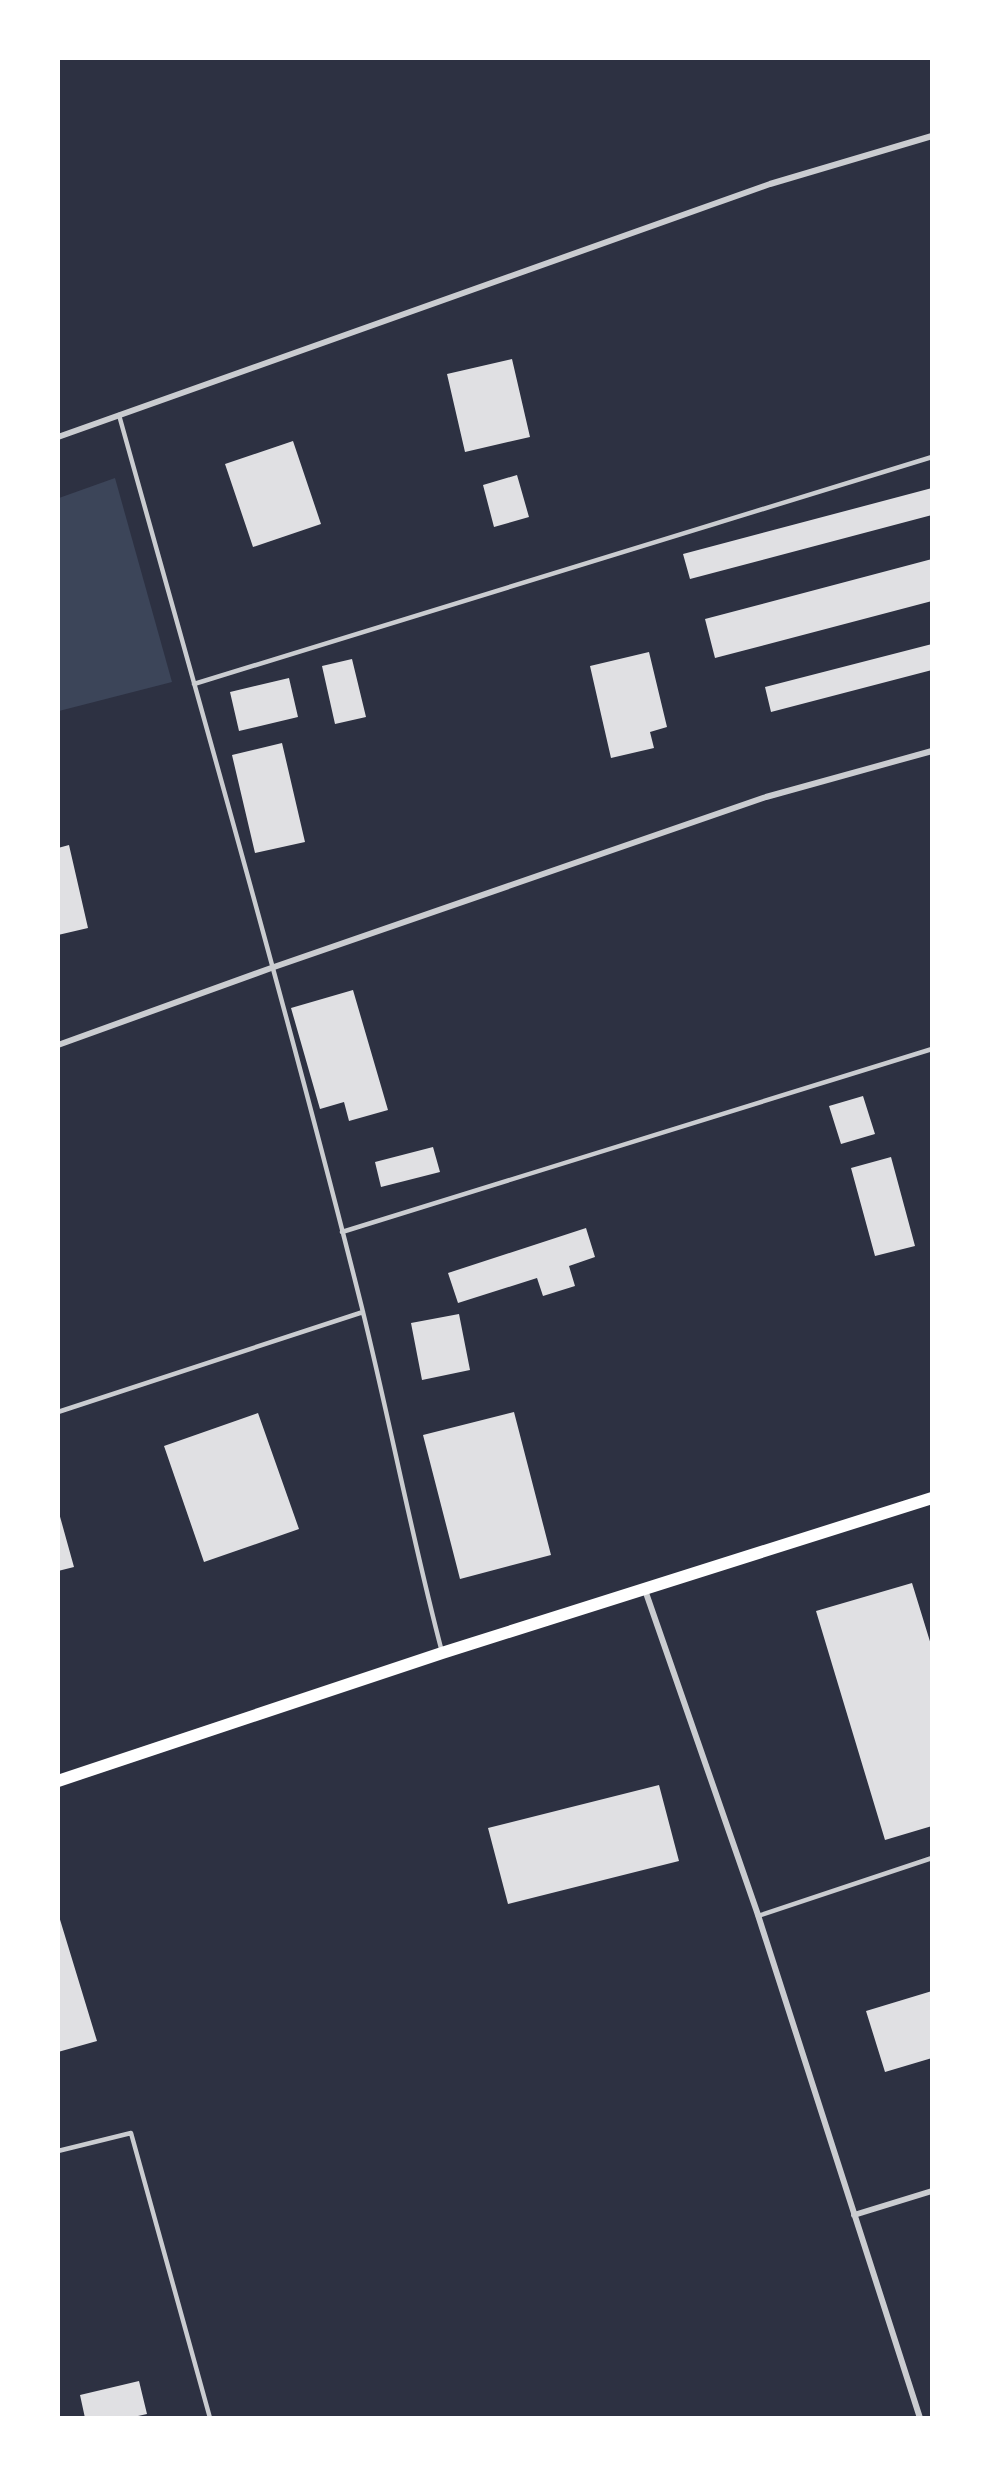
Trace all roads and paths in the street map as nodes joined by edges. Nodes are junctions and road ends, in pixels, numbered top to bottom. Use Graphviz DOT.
graph roads {
  1 [pos="932,136"];
  2 [pos="119,415"];
  3 [pos="58,437"];
  4 [pos="932,458"];
  5 [pos="194,684"];
  6 [pos="932,751"];
  7 [pos="274,967"];
  8 [pos="58,1045"];
  9 [pos="932,1049"];
  10 [pos="342,1232"];
  11 [pos="363,1312"];
  12 [pos="58,1412"];
  13 [pos="932,1498"];
  14 [pos="645,1590"];
  15 [pos="442,1653"];
  16 [pos="58,1781"];
  17 [pos="932,1858"];
  18 [pos="758,1916"];
  19 [pos="58,2151"];
  20 [pos="932,2191"];
  21 [pos="854,2215"];
  22 [pos="210,2418"];
  23 [pos="920,2418"];
  1 -- 2 [label="street"];
  2 -- 3 [label="street"];
  2 -- 5 [label="lane"];
  4 -- 5 [label="lane"];
  5 -- 7 [label="lane"];
  6 -- 7 [label="street"];
  7 -- 8 [label="street"];
  7 -- 10 [label="lane"];
  9 -- 10 [label="lane"];
  10 -- 11 [label="lane"];
  11 -- 12 [label="lane"];
  11 -- 15 [label="lane"];
  13 -- 14 [label="main road"];
  14 -- 15 [label="main road"];
  14 -- 18 [label="street"];
  15 -- 16 [label="main road"];
  17 -- 18 [label="lane"];
  18 -- 21 [label="street"];
  19 -- 22 [label="lane"];
  20 -- 21 [label="street"];
  21 -- 23 [label="street"];
}
